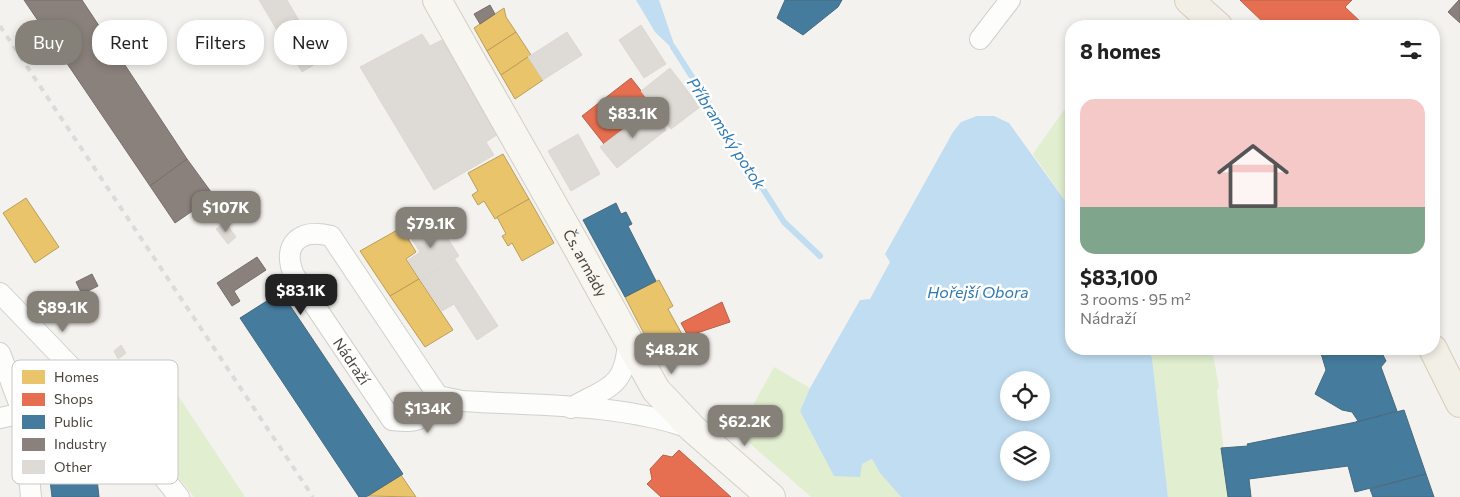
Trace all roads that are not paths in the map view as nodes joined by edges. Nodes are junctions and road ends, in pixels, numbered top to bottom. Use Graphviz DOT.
graph roads {
  1 [pos="437,0"];
  2 [pos="1010,0"];
  3 [pos="1189,0"];
  4 [pos="1211,20"];
  5 [pos="980,39"];
  6 [pos="0,293"];
  7 [pos="628,339"];
  8 [pos="0,353"];
  9 [pos="1436,355"];
  10 [pos="64,360"];
  11 [pos="12,385"];
  12 [pos="438,396"];
  13 [pos="1460,403"];
  14 [pos="571,408"];
  15 [pos="692,428"];
  16 [pos="30,484"];
  17 [pos="169,484"];
  18 [pos="31,497"];
  19 [pos="179,497"];
  20 [pos="771,497"];
  1 -- 7 [label="street, Čs. armády"];
  2 -- 5 [label="street"];
  3 -- 4 [label="main road"];
  6 -- 10 [label="street"];
  7 -- 14 [label="street"];
  7 -- 15 [label="street, Čs. armády"];
  8 -- 11 [label="street"];
  9 -- 13 [label="main road"];
  12 -- 12 [label="street, Nádraží"];
  12 -- 14 [label="street"];
  14 -- 15 [label="street"];
  15 -- 20 [label="street, Čs. armády"];
  16 -- 18 [label="street"];
  17 -- 19 [label="street"];
}
